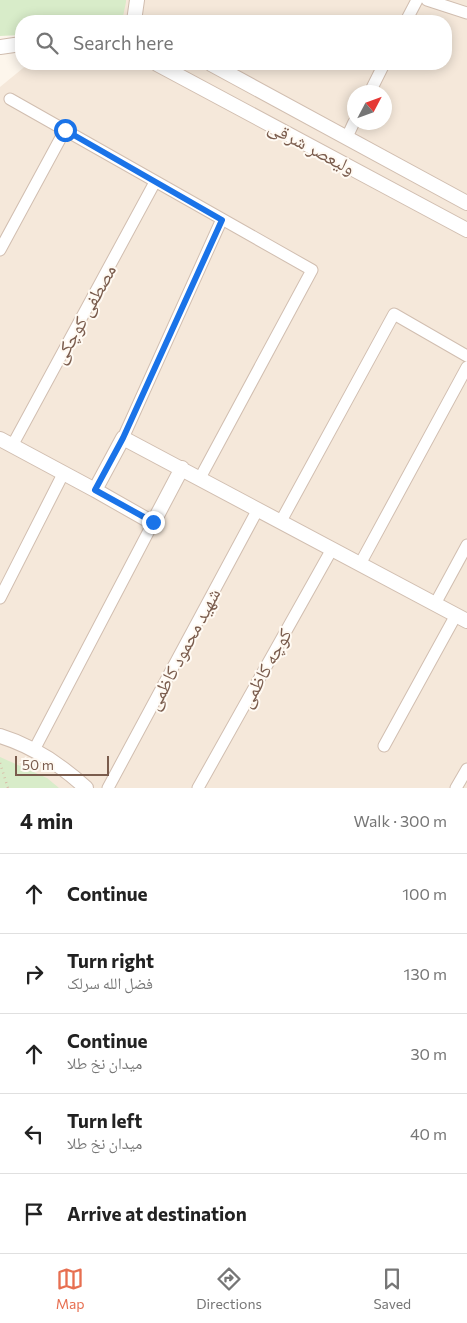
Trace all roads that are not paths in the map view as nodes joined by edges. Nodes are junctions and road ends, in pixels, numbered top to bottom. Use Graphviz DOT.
graph roads {
  1 [pos="137,0"];
  2 [pos="417,0"];
  3 [pos="427,0"];
  4 [pos="467,13"];
  5 [pos="137,15"];
  6 [pos="409,15"];
  7 [pos="15,45"];
  8 [pos="0,48"];
  9 [pos="168,70"];
  10 [pos="222,70"];
  11 [pos="381,70"];
  12 [pos="374,85"];
  13 [pos="10,100"];
  14 [pos="65,130"];
  15 [pos="350,130"];
  16 [pos="347,137"];
  17 [pos="155,182"];
  18 [pos="467,203"];
  19 [pos="222,220"];
  20 [pos="467,230"];
  21 [pos="0,250"];
  22 [pos="467,356"];
  23 [pos="467,367"];
  24 [pos="123,438"];
  25 [pos="6,442"];
  26 [pos="182,468"];
  27 [pos="63,474"];
  28 [pos="200,478"];
  29 [pos="95,490"];
  30 [pos="258,509"];
  31 [pos="280,521"];
  32 [pos="153,522"];
  33 [pos="467,545"];
  34 [pos="332,549"];
  35 [pos="360,564"];
  36 [pos="0,598"];
  37 [pos="435,604"];
  38 [pos="461,618"];
  39 [pos="0,736"];
  40 [pos="384,746"];
  41 [pos="34,750"];
  42 [pos="467,768"];
  43 [pos="86,788"];
  44 [pos="108,788"];
  45 [pos="198,788"];
  46 [pos="456,788"];
  1 -- 5 [label="street"];
  2 -- 6 [label="street"];
  3 -- 4 [label="street"];
  7 -- 8 [label="street"];
  9 -- 20 [label="street, ولیعصر شرقی"];
  10 -- 16 [label="street, ولیعصر شرقی"];
  11 -- 12 [label="street"];
  13 -- 14 [label="street"];
  14 -- 17 [label="street"];
  14 -- 21 [label="street"];
  15 -- 16 [label="street"];
  16 -- 18 [label="street, ولیعصر شرقی"];
  17 -- 19 [label="street"];
  17 -- 25 [label="street, مصطفی کوچکی"];
  19 -- 24 [label="street"];
  19 -- 28 [label="street"];
  22 -- 31 [label="street"];
  23 -- 35 [label="street"];
  24 -- 26 [label="street"];
  24 -- 29 [label="street"];
  25 -- 27 [label="street"];
  26 -- 28 [label="street"];
  26 -- 32 [label="street"];
  27 -- 29 [label="street"];
  27 -- 36 [label="street"];
  28 -- 30 [label="street"];
  29 -- 32 [label="street"];
  30 -- 31 [label="street"];
  30 -- 44 [label="street, شهید محمود کاظمی"];
  31 -- 34 [label="street"];
  32 -- 41 [label="street"];
  33 -- 37 [label="street"];
  34 -- 35 [label="street"];
  34 -- 45 [label="street, کوچه کاظمی"];
  35 -- 37 [label="street"];
  37 -- 38 [label="street"];
  38 -- 40 [label="street"];
  39 -- 41 [label="street"];
  41 -- 43 [label="street"];
  42 -- 46 [label="street"];
}
